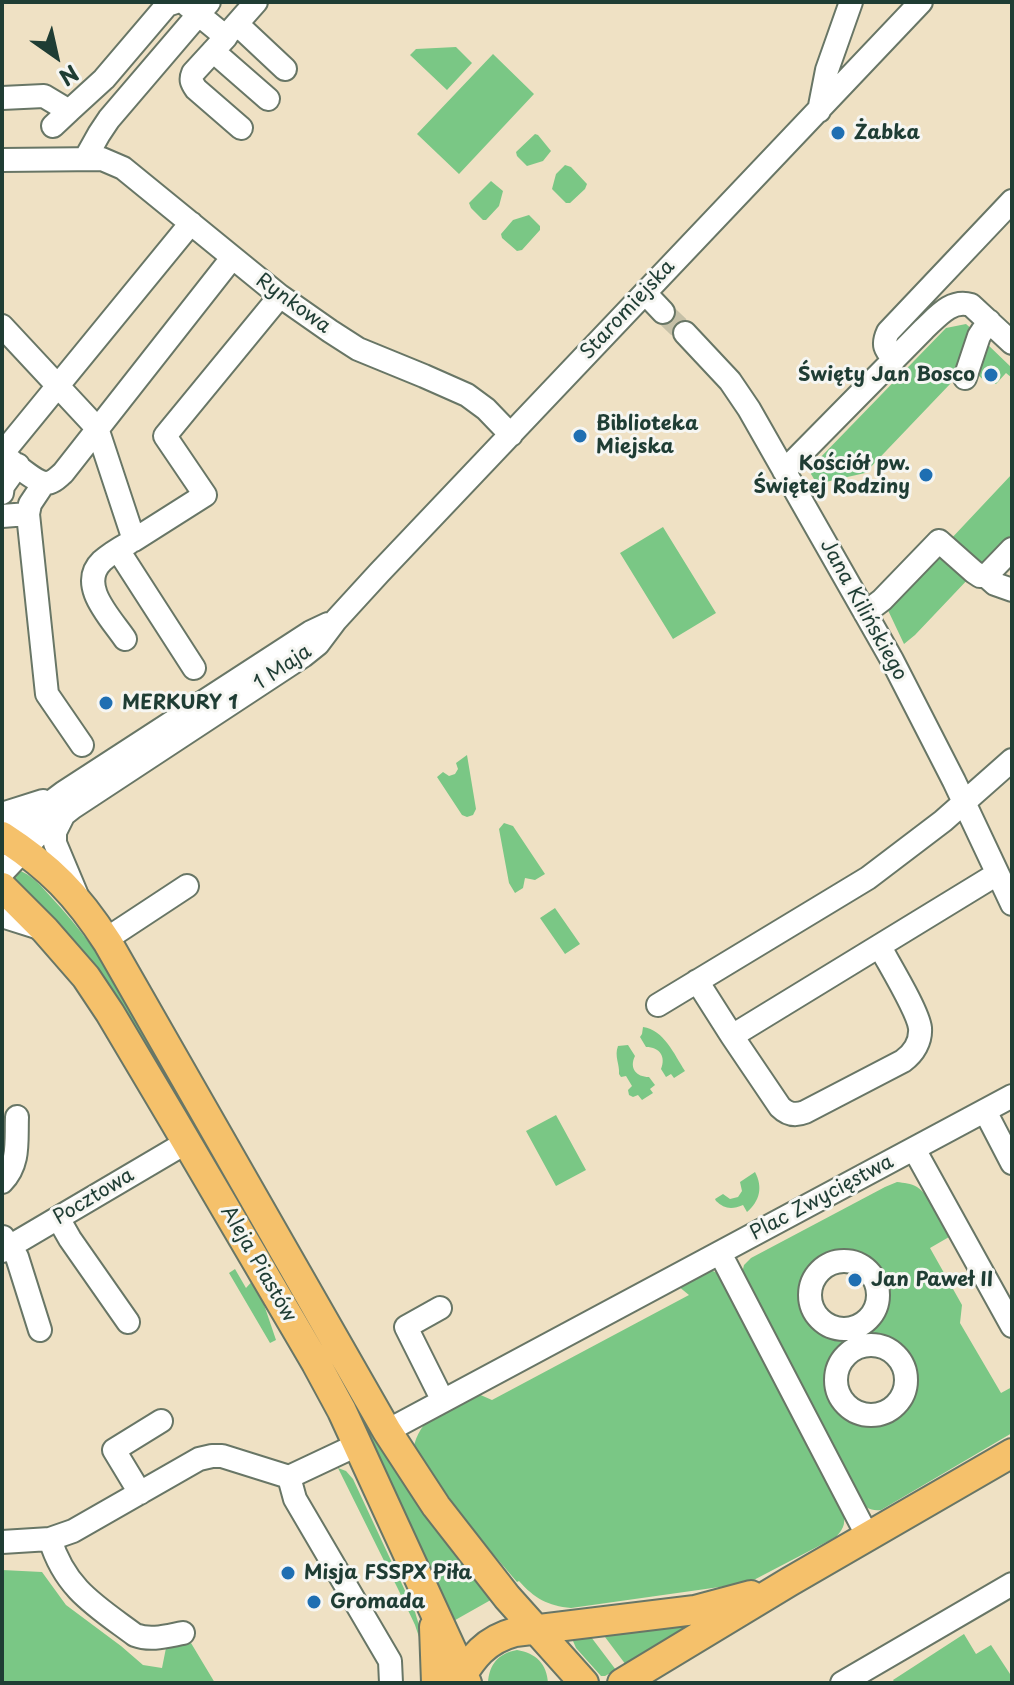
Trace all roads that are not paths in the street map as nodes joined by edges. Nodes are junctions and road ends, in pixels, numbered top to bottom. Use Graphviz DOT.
graph roads {
  1 [pos="176,2"];
  2 [pos="256,2"];
  3 [pos="851,2"];
  4 [pos="921,2"];
  5 [pos="197,6"];
  6 [pos="225,37"];
  7 [pos="285,69"];
  8 [pos="2,98"];
  9 [pos="268,99"];
  10 [pos="819,111"];
  11 [pos="68,112"];
  12 [pos="109,119"];
  13 [pos="241,128"];
  14 [pos="85,159"];
  15 [pos="2,160"];
  16 [pos="1012,201"];
  17 [pos="191,223"];
  18 [pos="232,258"];
  19 [pos="645,293"];
  20 [pos="280,296"];
  21 [pos="663,312"];
  22 [pos="989,321"];
  23 [pos="2,326"];
  24 [pos="685,333"];
  25 [pos="1012,343"];
  26 [pos="894,360"];
  27 [pos="965,378"];
  28 [pos="57,385"];
  29 [pos="97,428"];
  30 [pos="511,435"];
  31 [pos="6,456"];
  32 [pos="784,471"];
  33 [pos="44,483"];
  34 [pos="2,493"];
  35 [pos="28,514"];
  36 [pos="2,516"];
  37 [pos="126,545"];
  38 [pos="1012,549"];
  39 [pos="986,576"];
  40 [pos="1012,590"];
  41 [pos="865,613"];
  42 [pos="336,620"];
  43 [pos="125,639"];
  44 [pos="194,668"];
  45 [pos="82,745"];
  46 [pos="1012,760"];
  47 [pos="64,803"];
  48 [pos="964,803"];
  49 [pos="7,836"];
  50 [pos="2,873"];
  51 [pos="997,874"];
  52 [pos="187,886"];
  53 [pos="2,887"];
  54 [pos="80,904"];
  55 [pos="1012,904"];
  56 [pos="2,916"];
  57 [pos="45,930"];
  58 [pos="105,940"];
  59 [pos="880,947"];
  60 [pos="697,981"];
  61 [pos="658,1005"];
  62 [pos="732,1036"];
  63 [pos="1012,1096"];
  64 [pos="985,1111"];
  65 [pos="17,1117"];
  66 [pos="187,1142"];
  67 [pos="914,1149"];
  68 [pos="1012,1163"];
  69 [pos="2,1182"];
  70 [pos="58,1218"];
  71 [pos="5,1245"];
  72 [pos="720,1253"];
  73 [pos="440,1308"];
  74 [pos="128,1322"];
  75 [pos="1012,1326"];
  76 [pos="40,1330"];
  77 [pos="443,1401"];
  78 [pos="161,1421"];
  79 [pos="387,1431"];
  80 [pos="357,1445"];
  81 [pos="1012,1453"];
  82 [pos="289,1477"];
  83 [pos="140,1493"];
  84 [pos="868,1537"];
  85 [pos="50,1539"];
  86 [pos="2,1542"];
  87 [pos="487,1571"];
  88 [pos="789,1582"];
  89 [pos="1012,1584"];
  90 [pos="430,1603"];
  91 [pos="606,1622"];
  92 [pos="536,1630"];
  93 [pos="183,1633"];
  94 [pos="666,1657"];
  95 [pos="462,1680"];
  96 [pos="391,1683"];
  97 [pos="436,1683"];
  98 [pos="584,1683"];
  99 [pos="622,1683"];
  100 [pos="641,1683"];
  101 [pos="842,1683"];
  1 -- 11 [label="street"];
  2 -- 6 [label="street"];
  3 -- 10 [label="street"];
  4 -- 10 [label="street, Staromiejska"];
  5 -- 6 [label="street"];
  5 -- 12 [label="street"];
  6 -- 7 [label="street"];
  6 -- 9 [label="street"];
  6 -- 13 [label="street"];
  8 -- 11 [label="street"];
  10 -- 19 [label="street, Staromiejska"];
  11 -- 12 [label="street"];
  12 -- 14 [label="street"];
  14 -- 15 [label="street, Rynkowa"];
  14 -- 17 [label="street, Rynkowa"];
  16 -- 26 [label="street"];
  17 -- 18 [label="street, Rynkowa"];
  17 -- 28 [label="street"];
  18 -- 20 [label="street, Rynkowa"];
  18 -- 29 [label="street"];
  19 -- 21 [label="street"];
  19 -- 30 [label="street, Staromiejska"];
  20 -- 30 [label="street, Rynkowa"];
  20 -- 37 [label="street"];
  22 -- 25 [label="street"];
  22 -- 26 [label="street"];
  22 -- 27 [label="street"];
  23 -- 28 [label="street"];
  24 -- 32 [label="street, Jana Kilińskiego"];
  26 -- 32 [label="street"];
  28 -- 29 [label="street"];
  28 -- 31 [label="street"];
  29 -- 33 [label="street"];
  29 -- 37 [label="street"];
  30 -- 42 [label="street, Staromiejska"];
  31 -- 33 [label="street"];
  31 -- 34 [label="street"];
  32 -- 41 [label="street, Jana Kilińskiego"];
  33 -- 35 [label="street"];
  35 -- 36 [label="street"];
  35 -- 45 [label="street"];
  37 -- 43 [label="street"];
  37 -- 44 [label="street"];
  38 -- 39 [label="street"];
  39 -- 40 [label="street"];
  39 -- 41 [label="street"];
  41 -- 48 [label="street, Jana Kilińskiego"];
  42 -- 47 [label="street, 1 Maja"];
  46 -- 48 [label="street"];
  47 -- 49 [label="street, 1 Maja"];
  47 -- 49 [label="street, 1 Maja"];
  47 -- 54 [label="street, Aleja Piastów"];
  48 -- 51 [label="street, Jana Kilińskiego"];
  48 -- 60 [label="street"];
  49 -- 50 [label="street, 1 Maja"];
  49 -- 54 [label="main road, Aleja Piastów"];
  51 -- 55 [label="street, Jana Kilińskiego"];
  51 -- 59 [label="street"];
  52 -- 58 [label="street"];
  53 -- 57 [label="main road, Aleja Piastów"];
  54 -- 58 [label="main road, Aleja Piastów"];
  56 -- 57 [label="street"];
  57 -- 66 [label="main road, Aleja Piastów"];
  58 -- 79 [label="main road, Aleja Piastów"];
  59 -- 62 [label="street"];
  59 -- 62 [label="street"];
  60 -- 61 [label="street"];
  60 -- 62 [label="street"];
  63 -- 64 [label="street"];
  64 -- 67 [label="street"];
  64 -- 68 [label="street"];
  65 -- 69 [label="street"];
  66 -- 70 [label="street, Pocztowa"];
  66 -- 80 [label="main road, Aleja Piastów"];
  67 -- 72 [label="street, Plac Zwycięstwa"];
  67 -- 75 [label="street, Plac Zwycięstwa"];
  70 -- 71 [label="street, Pocztowa"];
  70 -- 74 [label="street"];
  71 -- 76 [label="street"];
  72 -- 77 [label="street, Plac Zwycięstwa"];
  72 -- 84 [label="street"];
  73 -- 77 [label="street"];
  77 -- 79 [label="street, Plac Zwycięstwa"];
  78 -- 83 [label="street"];
  79 -- 87 [label="main road, Aleja Piastów"];
  80 -- 82 [label="street"];
  80 -- 90 [label="main road, Aleja Piastów"];
  81 -- 84 [label="main road"];
  82 -- 83 [label="street"];
  82 -- 96 [label="street"];
  83 -- 85 [label="street"];
  84 -- 88 [label="main road"];
  85 -- 86 [label="street"];
  85 -- 93 [label="street"];
  87 -- 91 [label="main road"];
  87 -- 92 [label="main road, Aleja Piastów"];
  88 -- 91 [label="main road"];
  88 -- 94 [label="main road"];
  89 -- 101 [label="street"];
  90 -- 95 [label="main road, Aleja Piastów"];
  90 -- 97 [label="main road"];
  91 -- 92 [label="main road"];
  92 -- 95 [label="main road"];
  92 -- 98 [label="main road, Aleja Piastów"];
  94 -- 99 [label="main road"];
  94 -- 100 [label="main road"];
}
